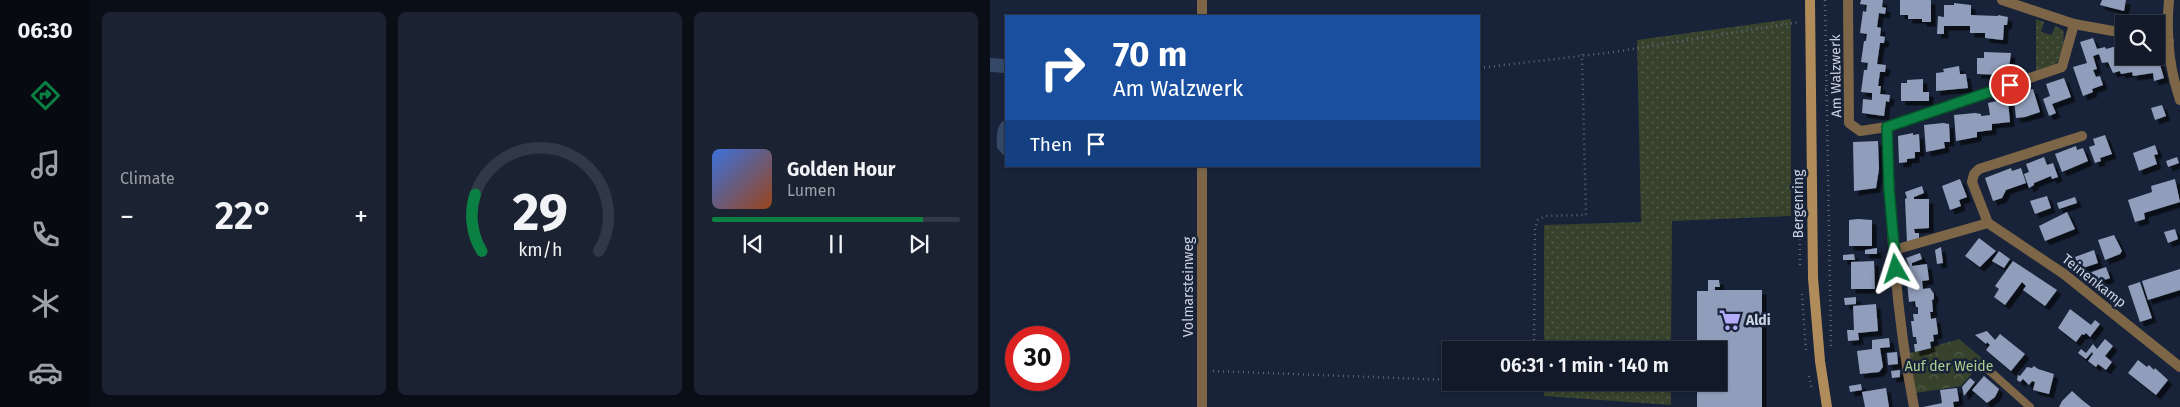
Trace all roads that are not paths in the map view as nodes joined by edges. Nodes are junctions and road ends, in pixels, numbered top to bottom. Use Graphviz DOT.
graph roads {
  1 [pos="1202,0"];
  2 [pos="1810,0"];
  3 [pos="1848,0"];
  4 [pos="2002,0"];
  5 [pos="2169,0"];
  6 [pos="1202,15"];
  7 [pos="2074,24"];
  8 [pos="2115,31"];
  9 [pos="2165,40"];
  10 [pos="2169,41"];
  11 [pos="2180,100"];
  12 [pos="1887,127"];
  13 [pos="2082,136"];
  14 [pos="1202,167"];
  15 [pos="1988,223"];
  16 [pos="1894,250"];
  17 [pos="1983,365"];
  18 [pos="2180,367"];
  19 [pos="1202,407"];
  20 [pos="1827,407"];
  21 [pos="1914,407"];
  22 [pos="2030,407"];
  1 -- 6 [label="street"];
  2 -- 20 [label="main road, Bergenring"];
  3 -- 12 [label="street, Am Walzwerk"];
  4 -- 7 [label="street"];
  5 -- 10 [label="street"];
  7 -- 8 [label="street"];
  7 -- 12 [label="street, Am Walzwerk"];
  9 -- 10 [label="street"];
  10 -- 11 [label="street"];
  12 -- 16 [label="street"];
  13 -- 15 [label="street"];
  14 -- 19 [label="street, Volmarsteinweg"];
  15 -- 16 [label="street"];
  15 -- 18 [label="street, Teinenkamp"];
  16 -- 21 [label="street"];
  17 -- 22 [label="lane"];
}
